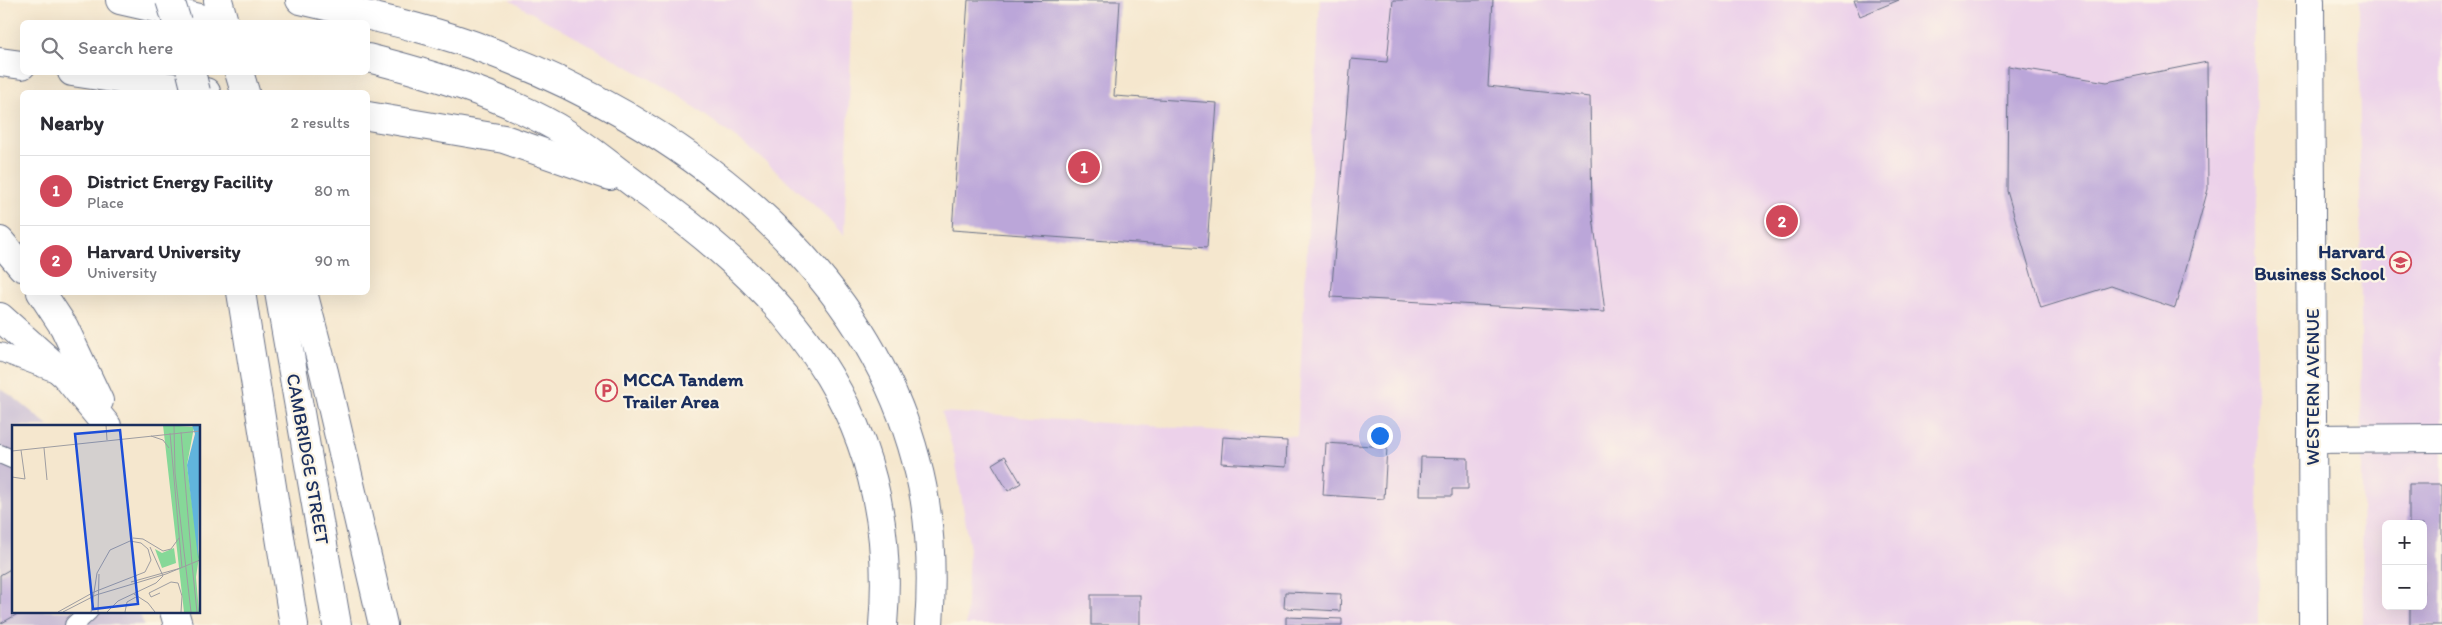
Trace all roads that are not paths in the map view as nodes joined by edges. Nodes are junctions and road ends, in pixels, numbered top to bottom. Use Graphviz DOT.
graph roads {
  1 [pos="120,0"];
  2 [pos="170,0"];
  3 [pos="218,0"];
  4 [pos="300,0"];
  5 [pos="2310,0"];
  6 [pos="176,20"];
  7 [pos="209,20"];
  8 [pos="223,20"];
  9 [pos="370,59"];
  10 [pos="0,62"];
  11 [pos="20,65"];
  12 [pos="92,75"];
  13 [pos="192,75"];
  14 [pos="238,75"];
  15 [pos="239,75"];
  16 [pos="193,90"];
  17 [pos="196,90"];
  18 [pos="241,90"];
  19 [pos="244,90"];
  20 [pos="370,116"];
  21 [pos="637,186"];
  22 [pos="0,241"];
  23 [pos="20,265"];
  24 [pos="43,295"];
  25 [pos="240,295"];
  26 [pos="280,295"];
  27 [pos="304,295"];
  28 [pos="0,317"];
  29 [pos="0,352"];
  30 [pos="67,378"];
  31 [pos="107,425"];
  32 [pos="108,425"];
  33 [pos="2442,438"];
  34 [pos="2312,439"];
  35 [pos="0,454"];
  36 [pos="12,459"];
  37 [pos="88,612"];
  38 [pos="174,612"];
  39 [pos="74,625"];
  40 [pos="178,625"];
  41 [pos="294,625"];
  42 [pos="337,625"];
  43 [pos="383,625"];
  44 [pos="883,625"];
  45 [pos="929,625"];
  46 [pos="2313,625"];
  1 -- 7 [label="main road"];
  2 -- 6 [label="main road, bridge"];
  3 -- 8 [label="main road"];
  4 -- 45 [label="main road"];
  5 -- 34 [label="main road, WESTERN AVENUE"];
  9 -- 21 [label="main road"];
  10 -- 11 [label="main road"];
  12 -- 16 [label="main road"];
  13 -- 17 [label="main road, bridge"];
  14 -- 18 [label="main road"];
  15 -- 19 [label="main road"];
  20 -- 21 [label="main road"];
  21 -- 44 [label="main road"];
  22 -- 23 [label="main road"];
  24 -- 32 [label="main road"];
  25 -- 41 [label="main road, CAMBRIDGE STREET"];
  26 -- 42 [label="main road, CAMBRIDGE STREET"];
  27 -- 43 [label="main road"];
  28 -- 30 [label="main road"];
  29 -- 30 [label="lane"];
  30 -- 31 [label="main road"];
  33 -- 34 [label="main road"];
  34 -- 46 [label="main road, WESTERN AVENUE"];
  35 -- 36 [label="lane"];
  37 -- 39 [label="lane"];
  38 -- 40 [label="main road"];
}
